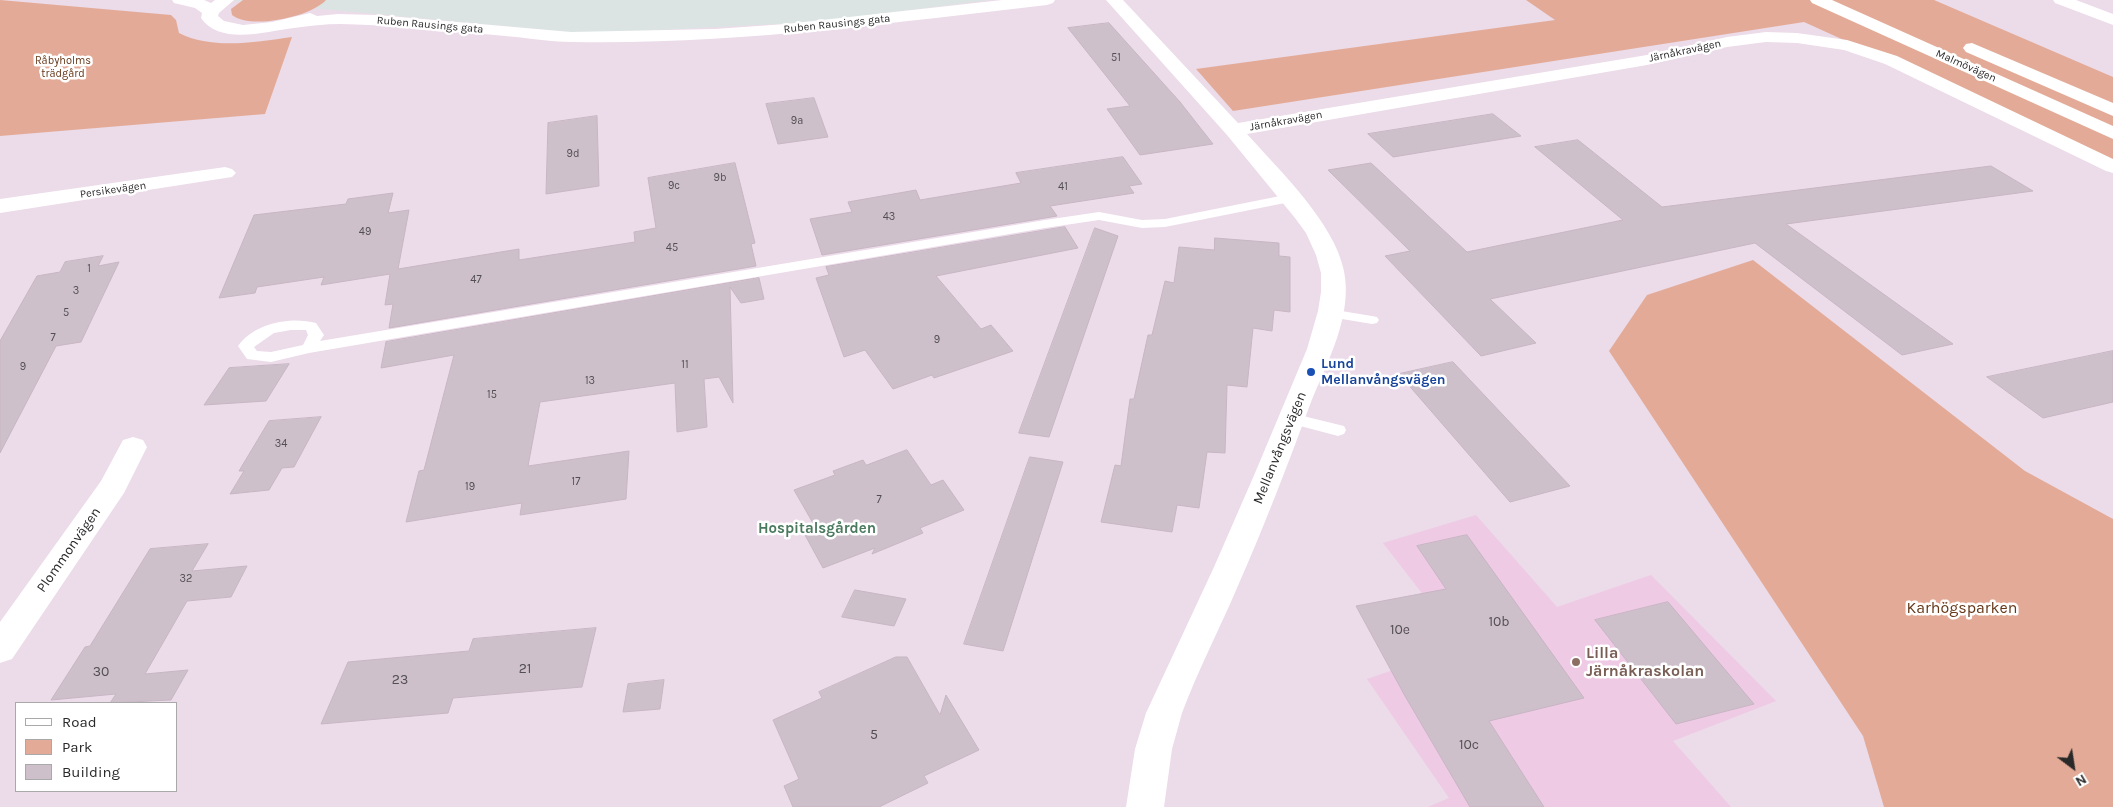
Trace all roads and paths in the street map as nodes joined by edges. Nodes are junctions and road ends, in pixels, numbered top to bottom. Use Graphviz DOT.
graph roads {
  1 [pos="180,0"];
  2 [pos="226,0"];
  3 [pos="1047,0"];
  4 [pos="1114,0"];
  5 [pos="1818,0"];
  6 [pos="1859,0"];
  7 [pos="2062,0"];
  8 [pos="340,1"];
  9 [pos="362,4"];
  10 [pos="1876,8"];
  11 [pos="211,10"];
  12 [pos="2113,20"];
  13 [pos="294,23"];
  14 [pos="627,34"];
  15 [pos="1955,41"];
  16 [pos="2113,110"];
  17 [pos="1234,130"];
  18 [pos="2113,132"];
  19 [pos="2113,167"];
  20 [pos="225,173"];
  21 [pos="1290,198"];
  22 [pos="0,206"];
  23 [pos="1329,313"];
  24 [pos="1372,320"];
  25 [pos="309,348"];
  26 [pos="1292,418"];
  27 [pos="1338,430"];
  28 [pos="133,447"];
  29 [pos="0,650"];
  30 [pos="1146,807"];
  1 -- 11 [label="street"];
  2 -- 11 [label="street"];
  3 -- 14 [label="street, Ruben Rausings gata"];
  4 -- 17 [label="street, Mellanvångsvägen"];
  5 -- 18 [label="street, Malmövägen"];
  6 -- 10 [label="street"];
  7 -- 12 [label="street"];
  8 -- 13 [label="street, Ruben Rausings gata"];
  9 -- 14 [label="street, Ruben Rausings gata"];
  11 -- 13 [label="street, Ruben Rausings gata"];
  13 -- 14 [label="street, Ruben Rausings gata"];
  15 -- 16 [label="street, Malmövägen"];
  17 -- 19 [label="street, Järnåkravägen"];
  17 -- 21 [label="street, Mellanvångsvägen"];
  20 -- 22 [label="street, Persikevägen"];
  21 -- 23 [label="street, Mellanvångsvägen"];
  21 -- 25 [label="lane"];
  23 -- 24 [label="lane"];
  23 -- 26 [label="street, Mellanvångsvägen"];
  26 -- 27 [label="lane"];
  26 -- 30 [label="street, Mellanvångsvägen"];
  28 -- 29 [label="street, Plommonvägen"];
}
